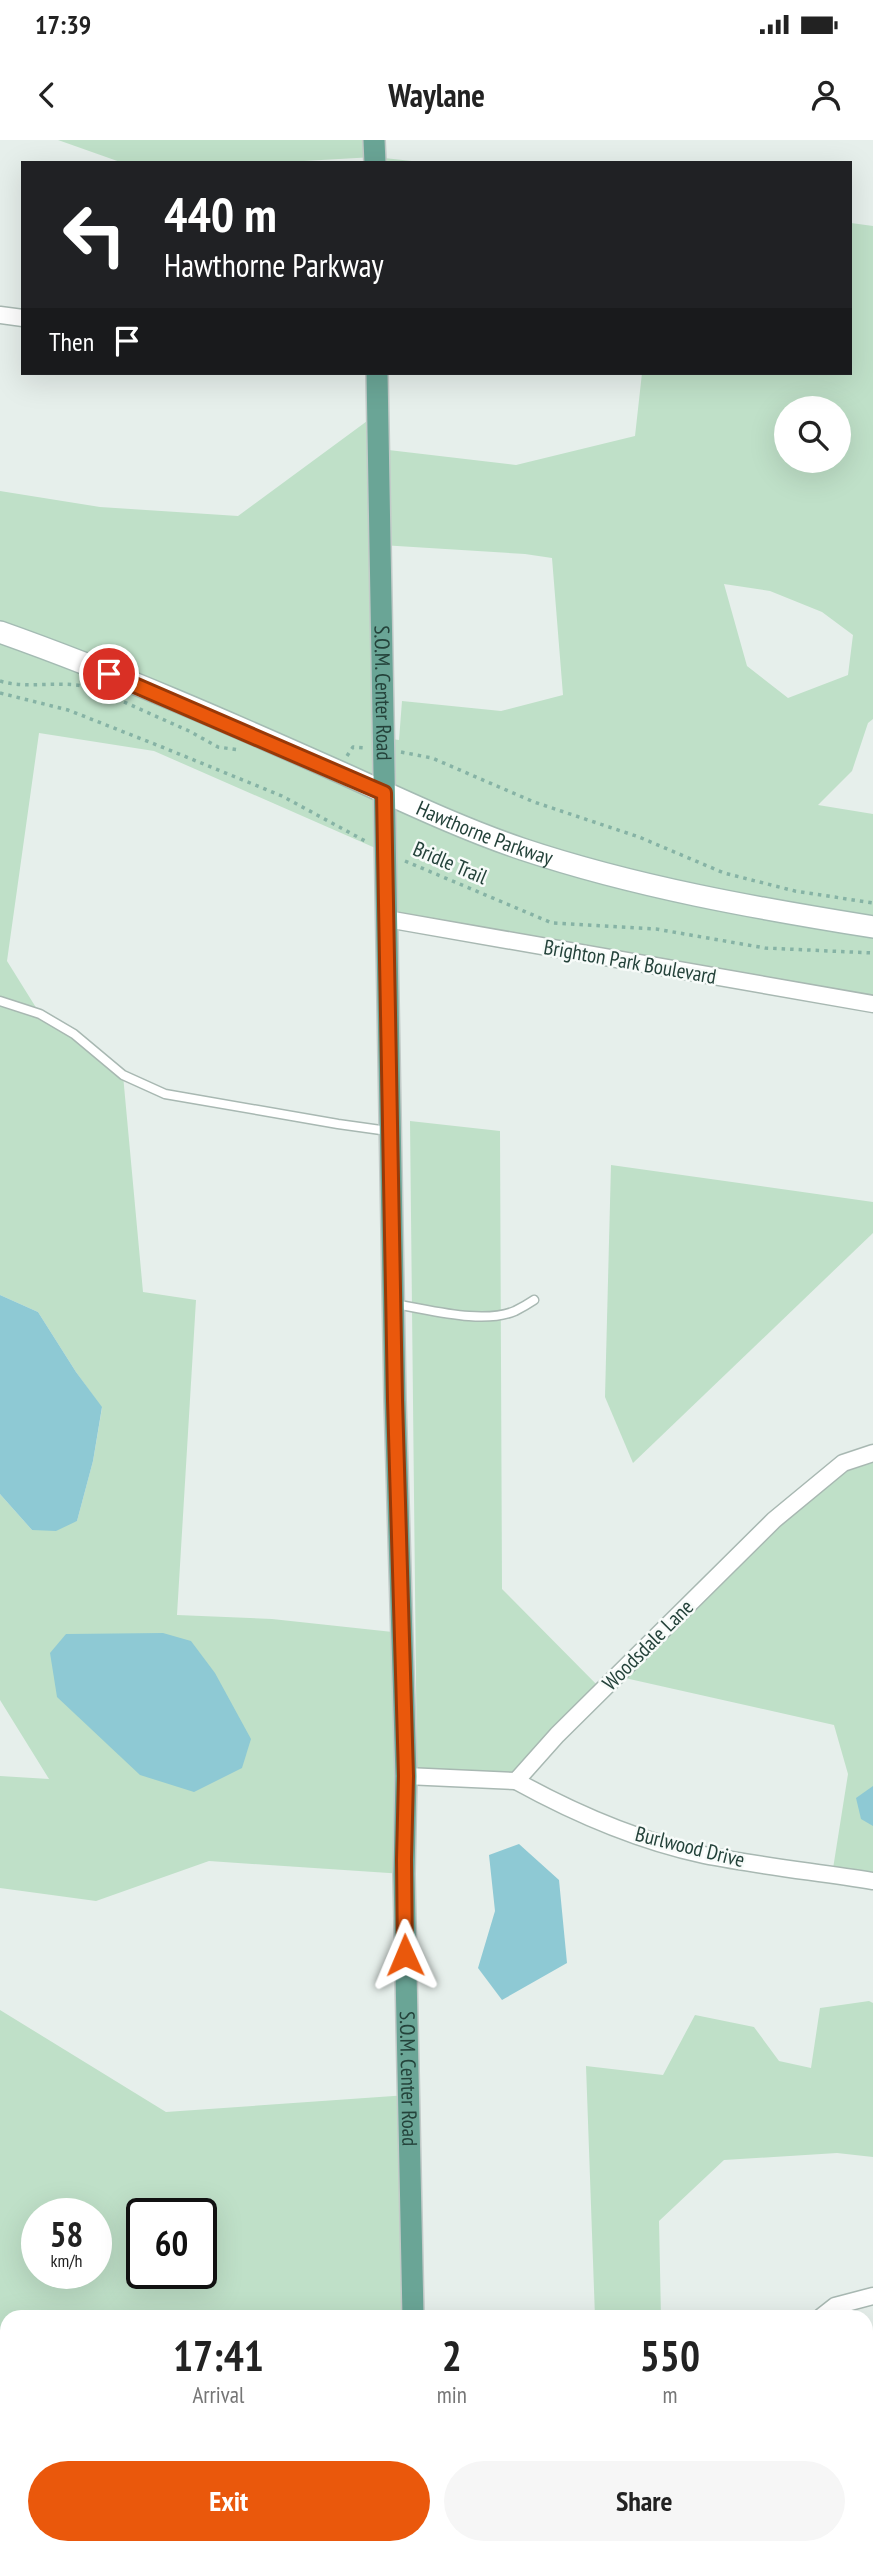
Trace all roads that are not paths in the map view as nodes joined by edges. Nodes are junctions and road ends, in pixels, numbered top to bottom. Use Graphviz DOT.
graph roads {
  1 [pos="374,140"];
  2 [pos="374,161"];
  3 [pos="0,315"];
  4 [pos="21,318"];
  5 [pos="377,375"];
  6 [pos="0,633"];
  7 [pos="384,793"];
  8 [pos="387,919"];
  9 [pos="873,927"];
  10 [pos="0,1001"];
  11 [pos="873,1004"];
  12 [pos="391,1131"];
  13 [pos="534,1300"];
  14 [pos="394,1304"];
  15 [pos="873,1453"];
  16 [pos="406,1776"];
  17 [pos="516,1781"];
  18 [pos="873,1881"];
  19 [pos="873,2296"];
  20 [pos="413,2310"];
  21 [pos="830,2310"];
  1 -- 2 [label="main road"];
  3 -- 4 [label="street"];
  5 -- 7 [label="main road, S.O.M. Center Road"];
  6 -- 7 [label="street, Hawthorne Parkway"];
  7 -- 8 [label="main road, S.O.M. Center Road"];
  7 -- 9 [label="street, Hawthorne Parkway"];
  8 -- 11 [label="street, Brighton Park Boulevard"];
  8 -- 12 [label="main road, S.O.M. Center Road"];
  10 -- 12 [label="lane"];
  12 -- 14 [label="main road, S.O.M. Center Road"];
  13 -- 14 [label="lane"];
  14 -- 16 [label="main road, S.O.M. Center Road"];
  15 -- 17 [label="street, Woodsdale Lane"];
  16 -- 17 [label="street"];
  16 -- 20 [label="main road, S.O.M. Center Road"];
  17 -- 18 [label="street, Burlwood Drive"];
  19 -- 21 [label="street"];
}
